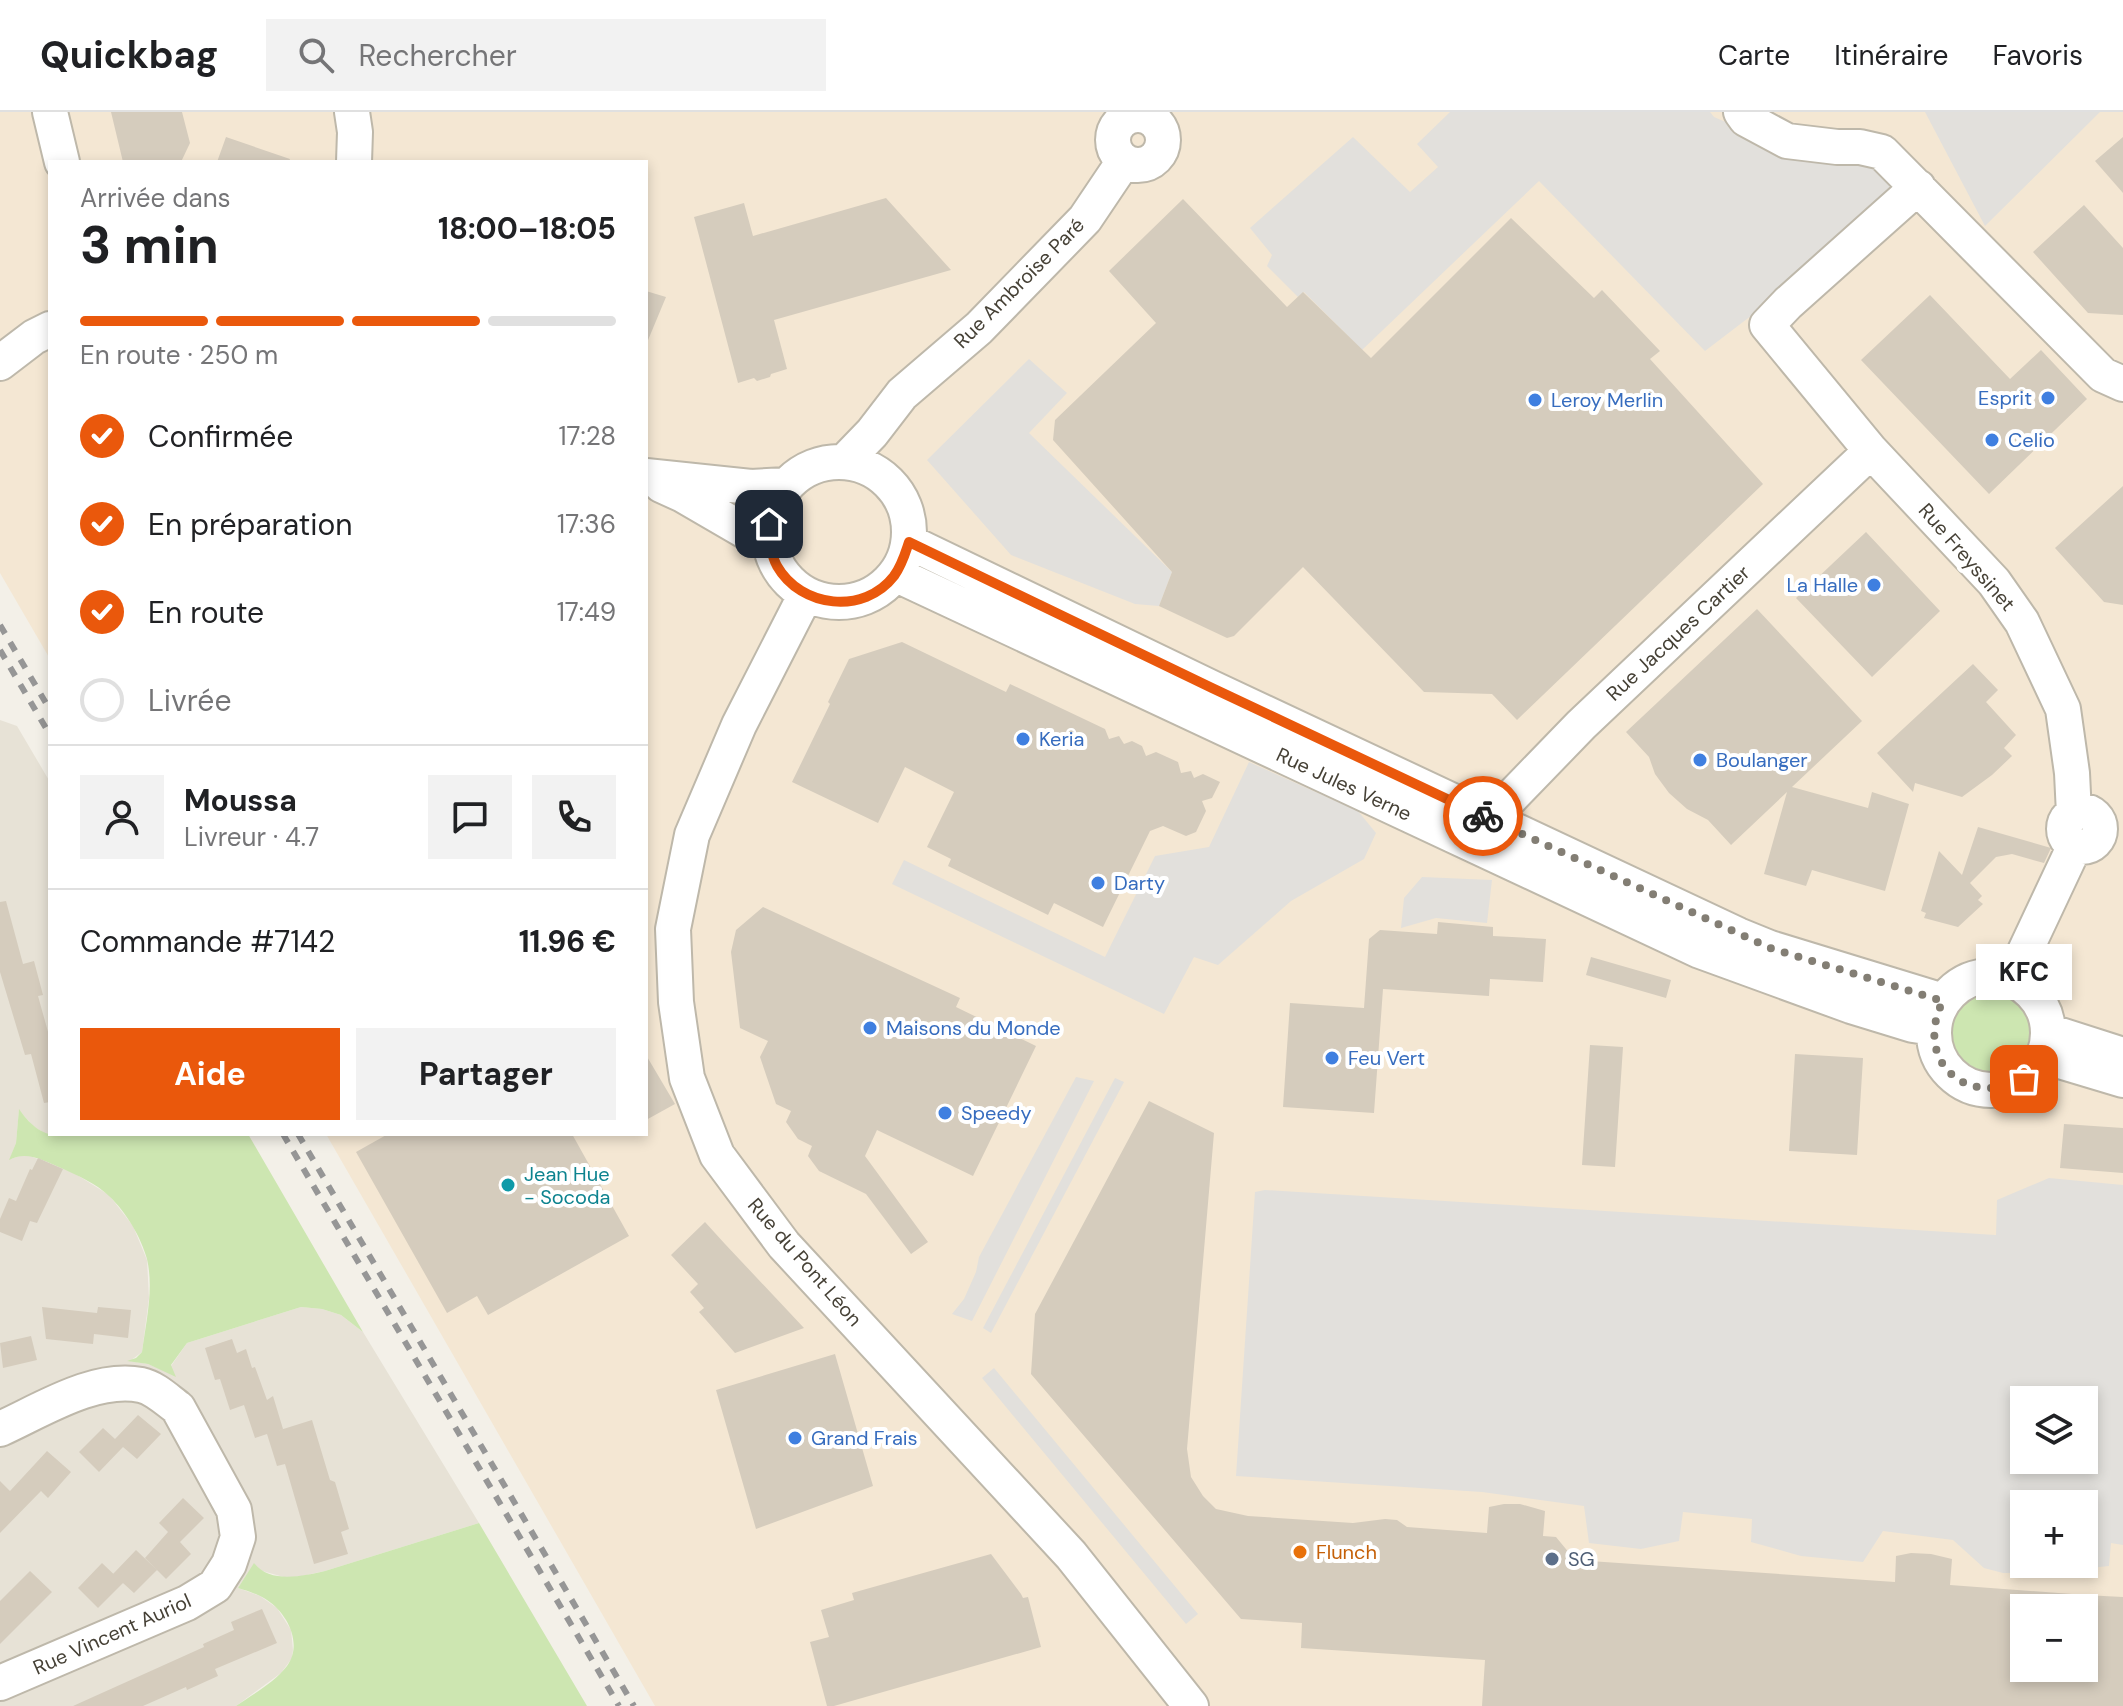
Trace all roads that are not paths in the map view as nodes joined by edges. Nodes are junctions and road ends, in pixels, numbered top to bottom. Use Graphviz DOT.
graph roads {
  1 [pos="50,112"];
  2 [pos="352,112"];
  3 [pos="1741,112"];
  4 [pos="1171,119"];
  5 [pos="62,160"];
  6 [pos="354,160"];
  7 [pos="1918,187"];
  8 [pos="48,330"];
  9 [pos="0,363"];
  10 [pos="2123,384"];
  11 [pos="902,394"];
  12 [pos="1871,451"];
  13 [pos="844,462"];
  14 [pos="648,477"];
  15 [pos="648,478"];
  16 [pos="890,484"];
  17 [pos="786,485"];
  18 [pos="909,542"];
  19 [pos="769,545"];
  20 [pos="895,574"];
  21 [pos="806,594"];
  22 [pos="1490,819"];
  23 [pos="2093,831"];
  24 [pos="2012,979"];
  25 [pos="1938,1014"];
  26 [pos="2045,1044"];
  27 [pos="2123,1055"];
  28 [pos="2123,1080"];
  29 [pos="0,1429"];
  30 [pos="0,1683"];
  31 [pos="1191,1706"];
  1 -- 5 [label="street"];
  2 -- 6 [label="street"];
  3 -- 7 [label="street"];
  4 -- 11 [label="street, Rue Ambroise Paré"];
  7 -- 10 [label="street"];
  7 -- 12 [label="street, Rue Freyssinet"];
  8 -- 9 [label="street"];
  11 -- 13 [label="street, Rue Ambroise Paré"];
  11 -- 16 [label="street"];
  12 -- 22 [label="street, Rue Jacques Cartier"];
  12 -- 23 [label="street, Rue Freyssinet"];
  13 -- 16 [label="street"];
  13 -- 17 [label="street"];
  14 -- 17 [label="street"];
  15 -- 19 [label="street"];
  16 -- 18 [label="street"];
  17 -- 19 [label="street"];
  18 -- 20 [label="street"];
  18 -- 22 [label="street, Rue Jules Verne"];
  19 -- 21 [label="street"];
  20 -- 21 [label="street"];
  20 -- 25 [label="street, Rue Jules Verne"];
  21 -- 31 [label="street, Rue du Pont Léon"];
  22 -- 25 [label="street, Rue Jules Verne"];
  23 -- 24 [label="street"];
  24 -- 25 [label="street"];
  24 -- 26 [label="street"];
  25 -- 26 [label="street"];
  26 -- 27 [label="street"];
  26 -- 28 [label="street"];
  29 -- 30 [label="street, Rue Vincent Auriol"];
}
